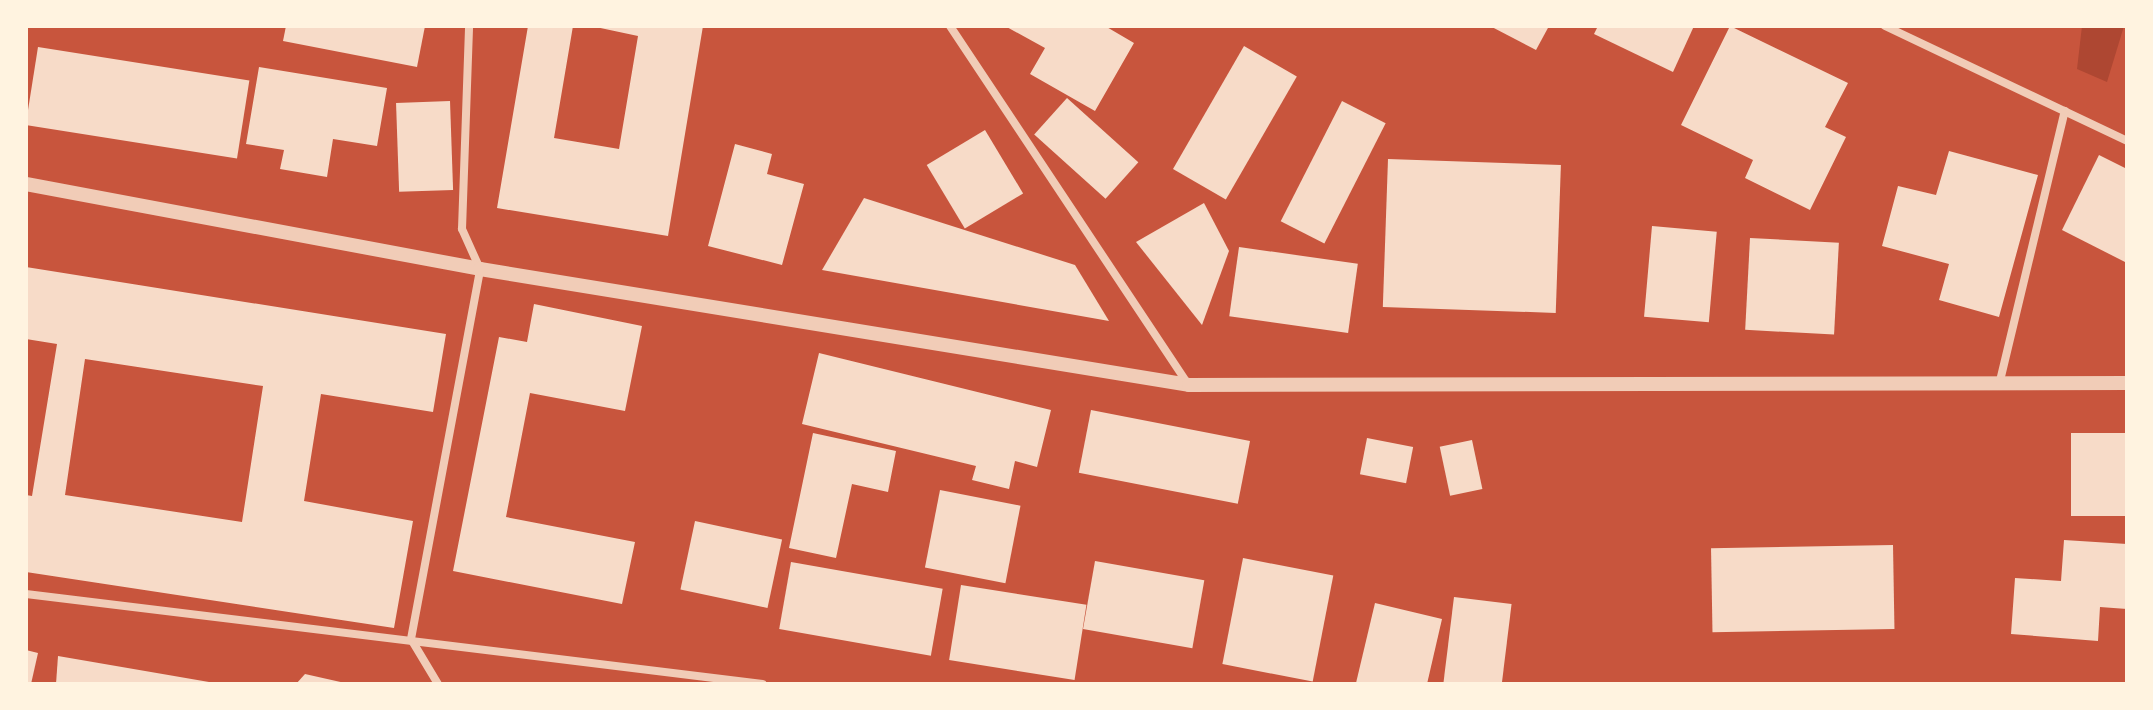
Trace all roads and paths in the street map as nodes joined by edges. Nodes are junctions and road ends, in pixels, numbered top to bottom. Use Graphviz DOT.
graph roads {
  1 [pos="469,26"];
  2 [pos="950,26"];
  3 [pos="1885,26"];
  4 [pos="2065,111"];
  5 [pos="2127,141"];
  6 [pos="26,184"];
  7 [pos="480,269"];
  8 [pos="2127,383"];
  9 [pos="1189,385"];
  10 [pos="1998,386"];
  11 [pos="26,594"];
  12 [pos="411,639"];
  13 [pos="438,684"];
  14 [pos="763,684"];
  1 -- 7 [label="street"];
  2 -- 9 [label="street"];
  3 -- 4 [label="street"];
  4 -- 5 [label="street"];
  4 -- 10 [label="street"];
  6 -- 7 [label="street"];
  7 -- 9 [label="street"];
  7 -- 12 [label="street"];
  8 -- 10 [label="street"];
  9 -- 10 [label="street"];
  11 -- 12 [label="street"];
  12 -- 13 [label="street"];
  12 -- 14 [label="street"];
}
